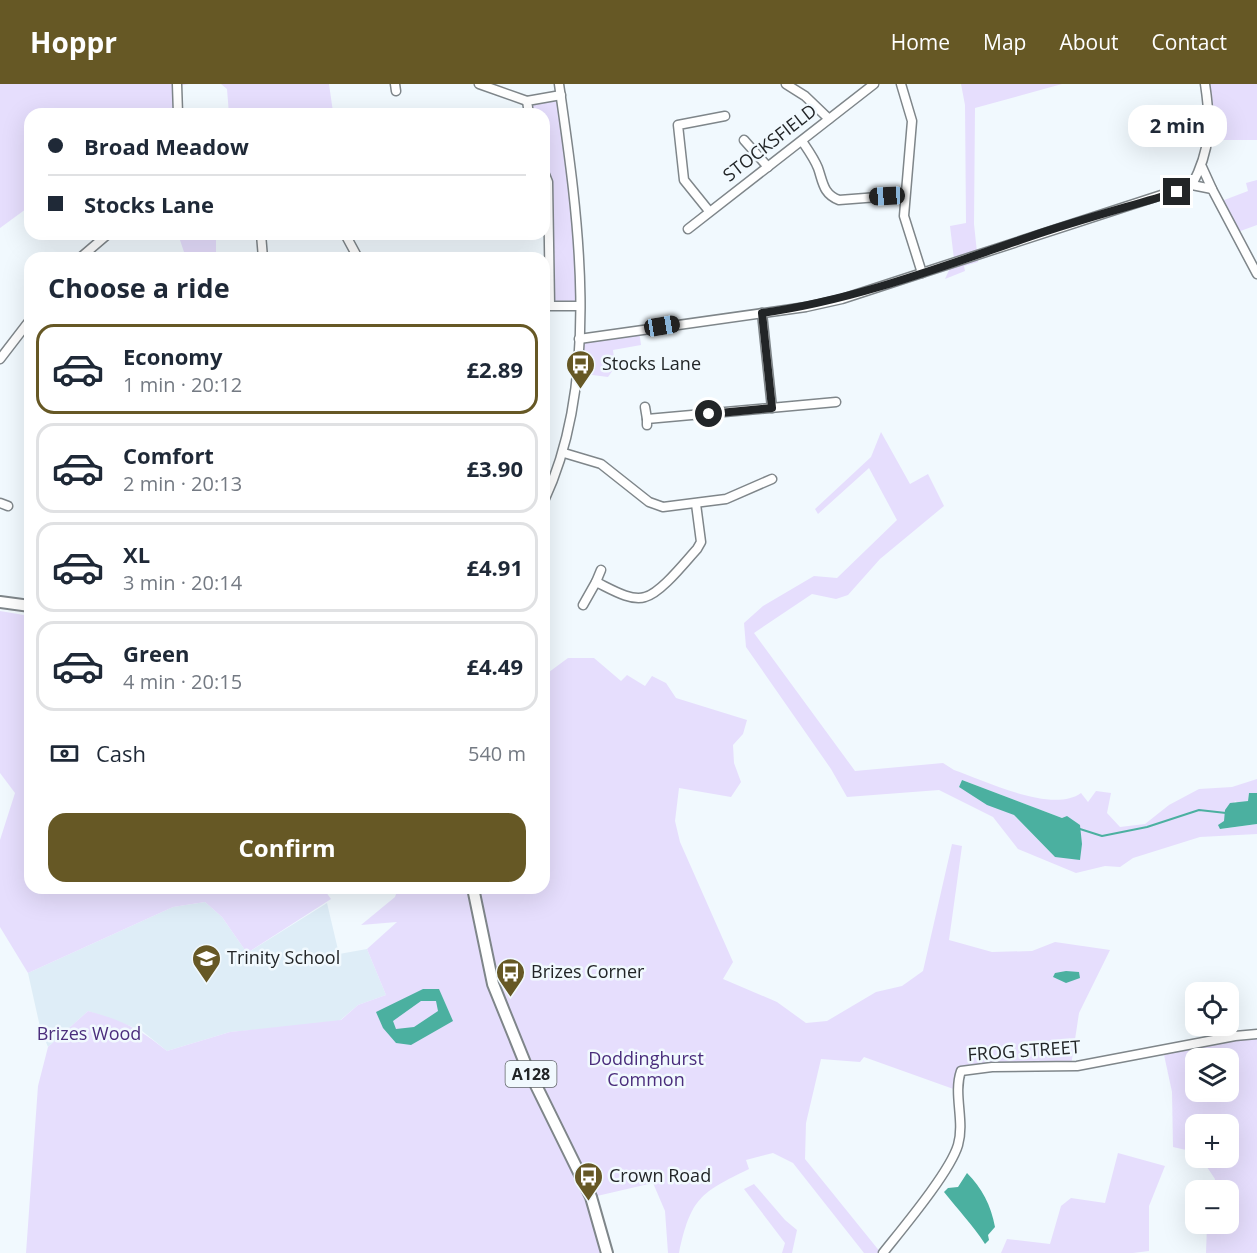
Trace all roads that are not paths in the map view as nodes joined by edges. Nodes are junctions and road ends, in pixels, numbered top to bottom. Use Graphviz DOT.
graph roads {
  1 [pos="177,84"];
  2 [pos="479,84"];
  3 [pos="559,84"];
  4 [pos="786,84"];
  5 [pos="874,84"];
  6 [pos="901,84"];
  7 [pos="1205,84"];
  8 [pos="561,95"];
  9 [pos="527,101"];
  10 [pos="178,108"];
  11 [pos="528,108"];
  12 [pos="725,116"];
  13 [pos="829,118"];
  14 [pos="744,140"];
  15 [pos="802,141"];
  16 [pos="768,167"];
  17 [pos="1202,167"];
  18 [pos="1192,185"];
  19 [pos="1212,189"];
  20 [pos="904,195"];
  21 [pos="709,211"];
  22 [pos="688,229"];
  23 [pos="101,240"];
  24 [pos="87,252"];
  25 [pos="922,273"];
  26 [pos="1257,274"];
  27 [pos="550,306"];
  28 [pos="579,306"];
  29 [pos="762,313"];
  30 [pos="24,328"];
  31 [pos="579,339"];
  32 [pos="0,359"];
  33 [pos="836,402"];
  34 [pos="645,407"];
  35 [pos="772,408"];
  36 [pos="564,453"];
  37 [pos="772,479"];
  38 [pos="550,487"];
  39 [pos="696,504"];
  40 [pos="601,570"];
  41 [pos="596,582"];
  42 [pos="0,602"];
  43 [pos="24,605"];
  44 [pos="584,605"];
  45 [pos="474,894"];
  46 [pos="1257,1034"];
  47 [pos="607,1253"];
  48 [pos="883,1253"];
  1 -- 10 [label="street"];
  2 -- 9 [label="street"];
  3 -- 8 [label="street"];
  4 -- 13 [label="street"];
  5 -- 13 [label="street, STOCKSFIELD"];
  6 -- 20 [label="street"];
  7 -- 17 [label="street"];
  8 -- 9 [label="street"];
  8 -- 28 [label="street"];
  9 -- 11 [label="street"];
  12 -- 21 [label="street"];
  13 -- 15 [label="street, STOCKSFIELD"];
  14 -- 16 [label="street"];
  15 -- 16 [label="street, STOCKSFIELD"];
  15 -- 20 [label="street"];
  16 -- 21 [label="street, STOCKSFIELD"];
  17 -- 18 [label="street"];
  17 -- 19 [label="street"];
  18 -- 19 [label="street"];
  18 -- 25 [label="street"];
  19 -- 26 [label="street"];
  20 -- 25 [label="street"];
  21 -- 22 [label="street, STOCKSFIELD"];
  23 -- 24 [label="street"];
  25 -- 29 [label="street"];
  27 -- 28 [label="street"];
  28 -- 31 [label="street"];
  29 -- 31 [label="street"];
  29 -- 35 [label="street"];
  30 -- 32 [label="street"];
  31 -- 36 [label="street"];
  33 -- 35 [label="street"];
  34 -- 35 [label="street"];
  36 -- 38 [label="street"];
  36 -- 39 [label="street"];
  37 -- 39 [label="street"];
  39 -- 41 [label="street"];
  40 -- 41 [label="street"];
  41 -- 44 [label="street"];
  42 -- 43 [label="main road"];
  45 -- 47 [label="main road, A128"];
  46 -- 48 [label="street, FROG STREET"];
}
